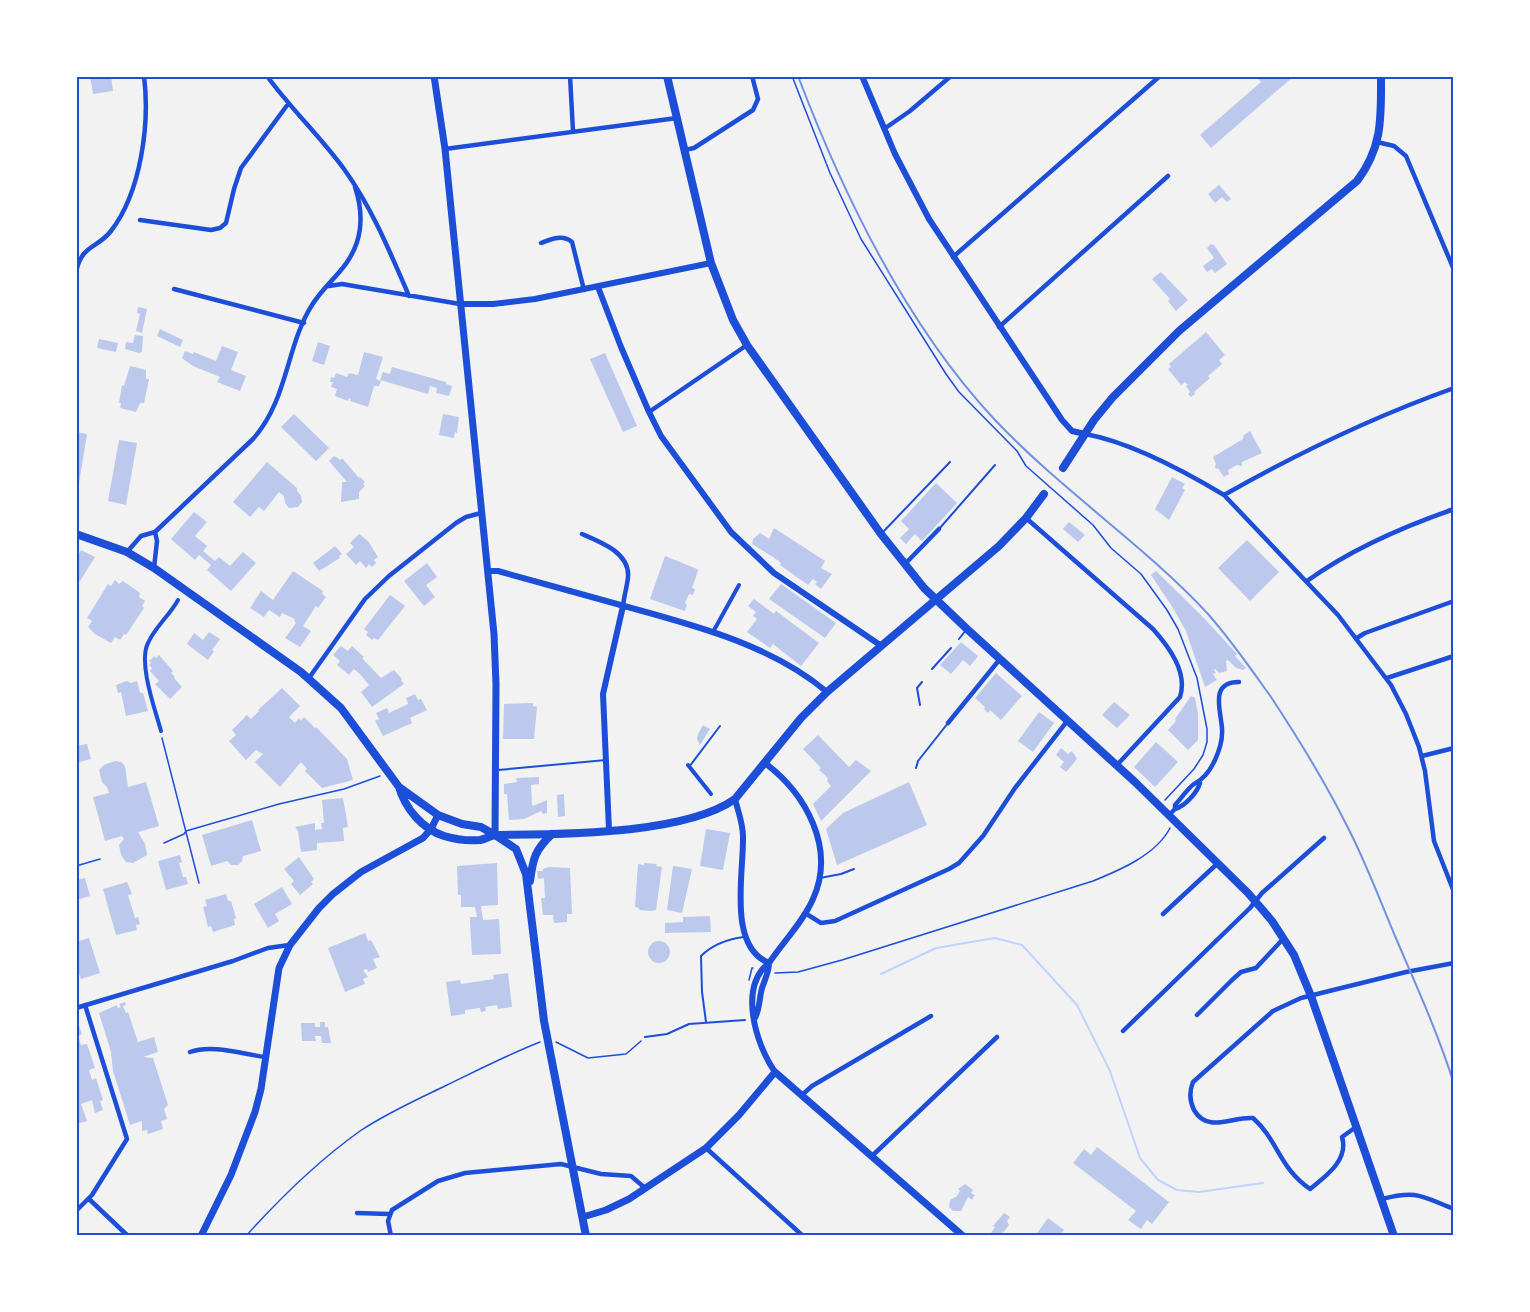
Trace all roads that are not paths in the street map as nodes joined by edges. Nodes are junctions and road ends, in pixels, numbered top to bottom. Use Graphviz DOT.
graph roads {
  1 [pos="144,76"];
  2 [pos="267,76"];
  3 [pos="434,76"];
  4 [pos="570,76"];
  5 [pos="667,76"];
  6 [pos="753,76"];
  7 [pos="861,76"];
  8 [pos="951,76"];
  9 [pos="1160,76"];
  10 [pos="1381,76"];
  11 [pos="288,104"];
  12 [pos="678,118"];
  13 [pos="884,129"];
  14 [pos="573,131"];
  15 [pos="1377,142"];
  16 [pos="445,149"];
  17 [pos="685,150"];
  18 [pos="1168,176"];
  19 [pos="355,187"];
  20 [pos="140,220"];
  21 [pos="541,243"];
  22 [pos="953,257"];
  23 [pos="711,263"];
  24 [pos="1454,270"];
  25 [pos="76,272"];
  26 [pos="329,286"];
  27 [pos="598,287"];
  28 [pos="174,289"];
  29 [pos="584,290"];
  30 [pos="409,296"];
  31 [pos="459,304"];
  32 [pos="303,323"];
  33 [pos="999,327"];
  34 [pos="747,345"];
  35 [pos="1454,388"];
  36 [pos="649,412"];
  37 [pos="1085,434"];
  38 [pos="950,462"];
  39 [pos="996,465"];
  40 [pos="1063,468"];
  41 [pos="1044,494"];
  42 [pos="1224,495"];
  43 [pos="1454,509"];
  44 [pos="482,513"];
  45 [pos="1026,518"];
  46 [pos="939,529"];
  47 [pos="154,532"];
  48 [pos="76,534"];
  49 [pos="582,534"];
  50 [pos="881,534"];
  51 [pos="127,552"];
  52 [pos="905,564"];
  53 [pos="154,568"];
  54 [pos="488,571"];
  55 [pos="1306,581"];
  56 [pos="739,585"];
  57 [pos="178,600"];
  58 [pos="935,600"];
  59 [pos="1454,601"];
  60 [pos="623,606"];
  61 [pos="967,629"];
  62 [pos="712,633"];
  63 [pos="1357,638"];
  64 [pos="959,639"];
  65 [pos="880,645"];
  66 [pos="951,648"];
  67 [pos="1454,656"];
  68 [pos="1000,659"];
  69 [pos="932,669"];
  70 [pos="309,678"];
  71 [pos="1387,678"];
  72 [pos="922,682"];
  73 [pos="1239,682"];
  74 [pos="827,692"];
  75 [pos="920,705"];
  76 [pos="1068,720"];
  77 [pos="948,723"];
  78 [pos="720,726"];
  79 [pos="161,730"];
  80 [pos="1454,748"];
  81 [pos="1422,756"];
  82 [pos="606,760"];
  83 [pos="765,763"];
  84 [pos="1117,765"];
  85 [pos="689,766"];
  86 [pos="916,768"];
  87 [pos="495,771"];
  88 [pos="399,787"];
  89 [pos="711,794"];
  90 [pos="735,799"];
  91 [pos="1172,812"];
  92 [pos="438,815"];
  93 [pos="431,829"];
  94 [pos="609,830"];
  95 [pos="552,834"];
  96 [pos="495,835"];
  97 [pos="1324,838"];
  98 [pos="1218,863"];
  99 [pos="854,869"];
  100 [pos="1454,873"];
  101 [pos="1446,875"];
  102 [pos="820,878"];
  103 [pos="529,889"];
  104 [pos="1454,892"];
  105 [pos="1255,901"];
  106 [pos="805,914"];
  107 [pos="1163,914"];
  108 [pos="744,937"];
  109 [pos="1284,938"];
  110 [pos="290,945"];
  111 [pos="769,963"];
  112 [pos="1454,963"];
  113 [pos="1311,996"];
  114 [pos="85,1005"];
  115 [pos="76,1008"];
  116 [pos="1197,1015"];
  117 [pos="931,1016"];
  118 [pos="745,1020"];
  119 [pos="706,1022"];
  120 [pos="1123,1031"];
  121 [pos="645,1037"];
  122 [pos="997,1037"];
  123 [pos="190,1052"];
  124 [pos="266,1057"];
  125 [pos="775,1072"];
  126 [pos="802,1095"];
  127 [pos="1357,1127"];
  128 [pos="706,1148"];
  129 [pos="872,1156"];
  130 [pos="645,1188"];
  131 [pos="89,1199"];
  132 [pos="1382,1199"];
  133 [pos="1454,1209"];
  134 [pos="76,1211"];
  135 [pos="357,1213"];
  136 [pos="389,1214"];
  137 [pos="583,1217"];
  138 [pos="128,1236"];
  139 [pos="201,1236"];
  140 [pos="391,1236"];
  141 [pos="586,1236"];
  142 [pos="803,1236"];
  143 [pos="963,1236"];
  144 [pos="1394,1236"];
  1 -- 25 [label="street"];
  2 -- 11 [label="street"];
  3 -- 16 [label="main road"];
  4 -- 14 [label="street"];
  5 -- 12 [label="main road"];
  6 -- 17 [label="street"];
  7 -- 13 [label="street"];
  8 -- 13 [label="street"];
  9 -- 22 [label="street"];
  10 -- 15 [label="highway"];
  11 -- 19 [label="street"];
  11 -- 20 [label="street"];
  12 -- 14 [label="street"];
  12 -- 17 [label="main road"];
  13 -- 22 [label="street"];
  14 -- 16 [label="street"];
  15 -- 24 [label="street"];
  15 -- 37 [label="highway"];
  16 -- 31 [label="main road"];
  17 -- 23 [label="main road"];
  18 -- 33 [label="street"];
  19 -- 26 [label="street"];
  19 -- 30 [label="street"];
  21 -- 29 [label="street"];
  22 -- 33 [label="street"];
  23 -- 27 [label="street"];
  23 -- 34 [label="main road"];
  26 -- 30 [label="street"];
  26 -- 32 [label="street"];
  27 -- 29 [label="street"];
  27 -- 36 [label="street"];
  28 -- 32 [label="street"];
  29 -- 31 [label="street"];
  30 -- 31 [label="street"];
  31 -- 44 [label="main road"];
  32 -- 47 [label="street"];
  33 -- 37 [label="street"];
  34 -- 36 [label="street"];
  34 -- 50 [label="main road"];
  35 -- 42 [label="street"];
  36 -- 65 [label="street"];
  37 -- 40 [label="highway"];
  37 -- 42 [label="street"];
  38 -- 50 [label="lane"];
  39 -- 46 [label="lane"];
  41 -- 45 [label="highway"];
  42 -- 55 [label="street"];
  43 -- 55 [label="street"];
  44 -- 54 [label="main road"];
  44 -- 70 [label="street"];
  45 -- 58 [label="highway"];
  45 -- 84 [label="street"];
  46 -- 52 [label="street"];
  47 -- 51 [label="street"];
  47 -- 53 [label="street"];
  48 -- 51 [label="highway"];
  49 -- 60 [label="street"];
  50 -- 52 [label="main road"];
  51 -- 53 [label="highway"];
  52 -- 58 [label="main road"];
  53 -- 70 [label="highway"];
  54 -- 60 [label="street"];
  54 -- 87 [label="main road"];
  55 -- 63 [label="street"];
  56 -- 62 [label="street"];
  57 -- 79 [label="street"];
  58 -- 61 [label="main road"];
  58 -- 65 [label="highway"];
  59 -- 63 [label="street"];
  60 -- 62 [label="street"];
  60 -- 82 [label="street"];
  61 -- 64 [label="lane"];
  61 -- 68 [label="main road"];
  62 -- 74 [label="street"];
  63 -- 71 [label="street"];
  65 -- 74 [label="highway"];
  66 -- 69 [label="lane"];
  67 -- 71 [label="street"];
  68 -- 76 [label="main road"];
  68 -- 77 [label="street"];
  70 -- 88 [label="highway"];
  71 -- 81 [label="street"];
  72 -- 75 [label="lane"];
  73 -- 91 [label="street"];
  74 -- 83 [label="highway"];
  76 -- 84 [label="main road"];
  76 -- 106 [label="street"];
  77 -- 86 [label="lane"];
  78 -- 85 [label="lane"];
  80 -- 81 [label="street"];
  81 -- 101 [label="street"];
  82 -- 87 [label="lane"];
  82 -- 94 [label="street"];
  83 -- 90 [label="highway"];
  83 -- 102 [label="street"];
  84 -- 91 [label="main road"];
  85 -- 89 [label="street"];
  87 -- 96 [label="main road"];
  88 -- 92 [label="highway"];
  88 -- 93 [label="highway"];
  90 -- 94 [label="highway"];
  90 -- 108 [label="street"];
  91 -- 98 [label="main road"];
  92 -- 93 [label="main road"];
  92 -- 96 [label="highway"];
  93 -- 96 [label="highway"];
  93 -- 110 [label="main road"];
  94 -- 95 [label="highway"];
  95 -- 96 [label="highway"];
  95 -- 103 [label="main road"];
  96 -- 103 [label="main road"];
  97 -- 105 [label="street"];
  98 -- 105 [label="main road"];
  98 -- 107 [label="street"];
  99 -- 102 [label="lane"];
  100 -- 101 [label="street"];
  101 -- 104 [label="street"];
  102 -- 106 [label="street"];
  103 -- 137 [label="main road"];
  105 -- 109 [label="main road"];
  105 -- 120 [label="street"];
  106 -- 111 [label="street"];
  108 -- 111 [label="street"];
  108 -- 119 [label="lane"];
  109 -- 113 [label="main road"];
  109 -- 116 [label="street"];
  110 -- 114 [label="street"];
  110 -- 124 [label="main road"];
  111 -- 125 [label="street"];
  112 -- 113 [label="street"];
  113 -- 127 [label="main road"];
  113 -- 127 [label="street"];
  114 -- 115 [label="street"];
  114 -- 131 [label="street"];
  117 -- 126 [label="street"];
  118 -- 119 [label="lane"];
  119 -- 121 [label="lane"];
  122 -- 129 [label="street"];
  123 -- 124 [label="street"];
  124 -- 139 [label="main road"];
  125 -- 126 [label="main road"];
  125 -- 128 [label="main road"];
  126 -- 129 [label="main road"];
  127 -- 132 [label="main road"];
  128 -- 130 [label="main road"];
  128 -- 142 [label="street"];
  129 -- 143 [label="main road"];
  130 -- 136 [label="street"];
  130 -- 137 [label="main road"];
  131 -- 134 [label="street"];
  131 -- 138 [label="street"];
  132 -- 133 [label="street"];
  132 -- 144 [label="main road"];
  135 -- 136 [label="street"];
  136 -- 140 [label="street"];
  137 -- 141 [label="main road"];
}
